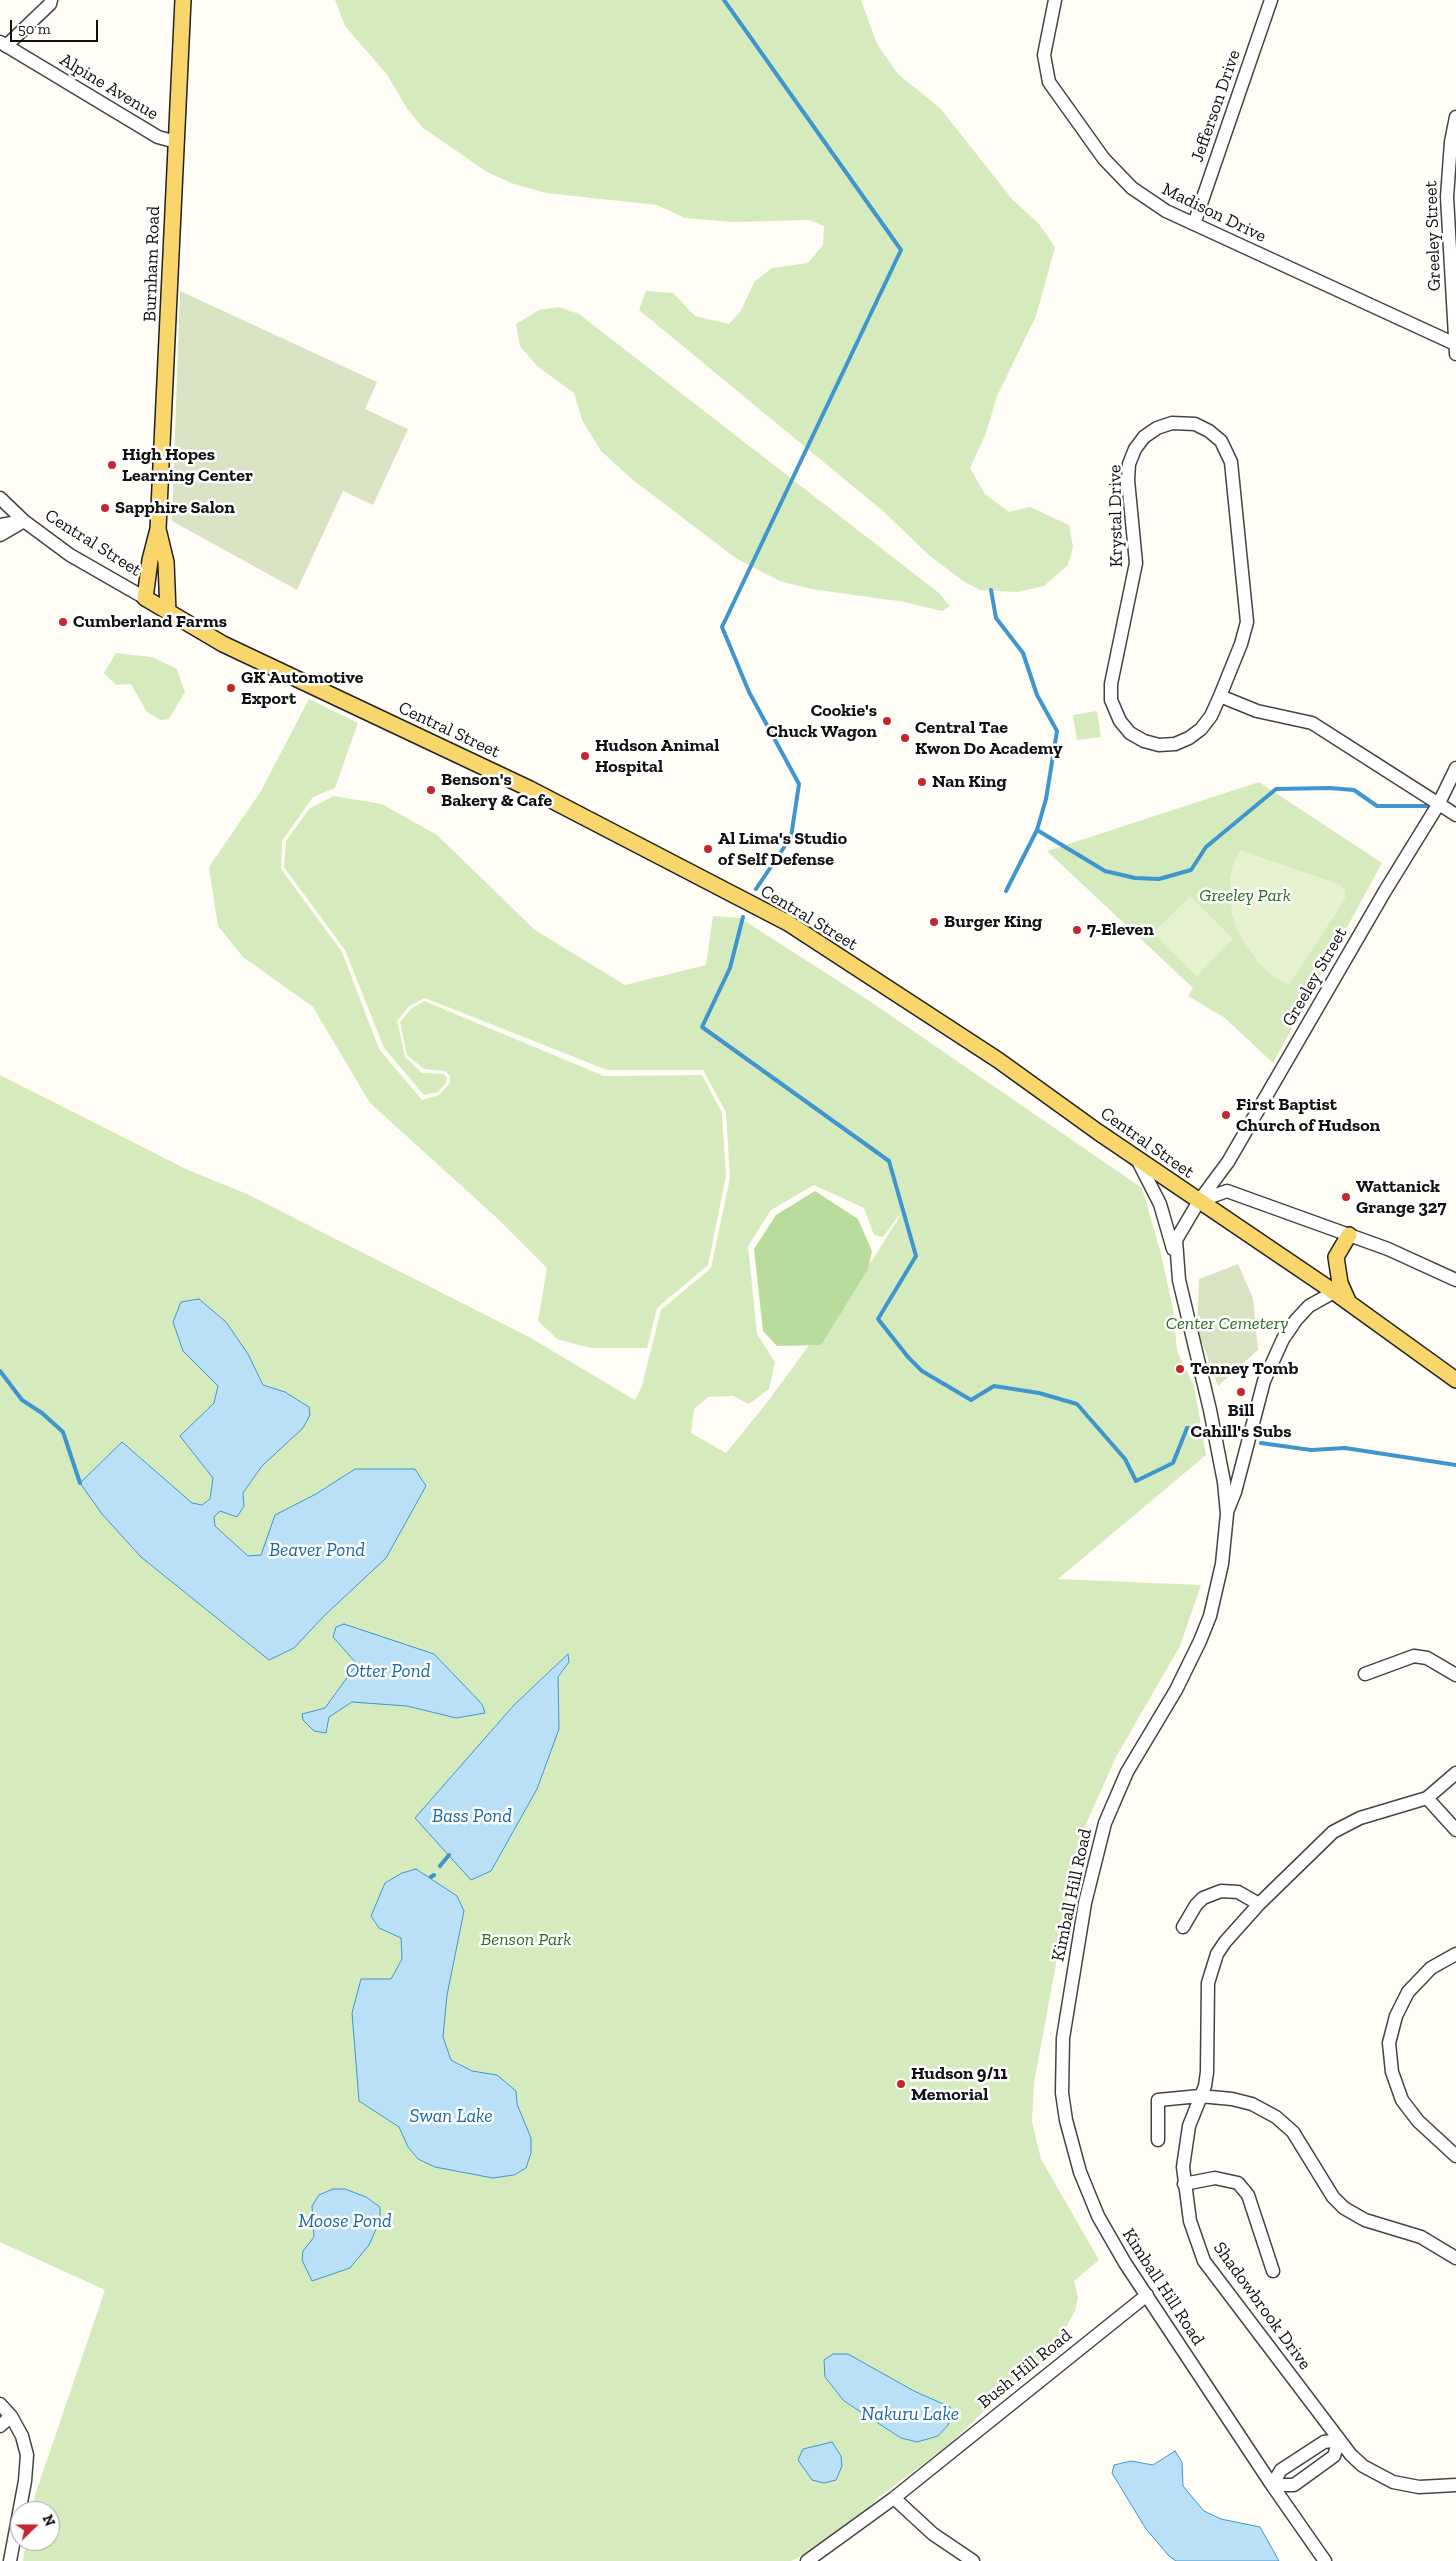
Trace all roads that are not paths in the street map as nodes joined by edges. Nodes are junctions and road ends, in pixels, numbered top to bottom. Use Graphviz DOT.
graph roads {
  1 [pos="51,0"];
  2 [pos="183,0"];
  3 [pos="1055,0"];
  4 [pos="1271,0"];
  5 [pos="3,44"];
  6 [pos="1456,117"];
  7 [pos="176,142"];
  8 [pos="1194,224"];
  9 [pos="1456,349"];
  10 [pos="0,498"];
  11 [pos="24,521"];
  12 [pos="0,524"];
  13 [pos="158,529"];
  14 [pos="0,535"];
  15 [pos="145,598"];
  16 [pos="168,612"];
  17 [pos="1220,696"];
  18 [pos="1456,768"];
  19 [pos="1438,805"];
  20 [pos="1456,815"];
  21 [pos="1137,1159"];
  22 [pos="1199,1201"];
  23 [pos="1348,1235"];
  24 [pos="1176,1256"];
  25 [pos="1456,1280"];
  26 [pos="1334,1292"];
  27 [pos="1348,1303"];
  28 [pos="1456,1380"];
  29 [pos="1226,1514"];
  30 [pos="1365,1674"];
  31 [pos="1456,1675"];
  32 [pos="1456,1773"];
  33 [pos="1427,1798"];
  34 [pos="1456,1830"];
  35 [pos="1259,1904"];
  36 [pos="1183,1927"];
  37 [pos="1456,1954"];
  38 [pos="1200,2096"];
  39 [pos="1158,2140"];
  40 [pos="1456,2156"];
  41 [pos="1184,2184"];
  42 [pos="1456,2258"];
  43 [pos="1273,2271"];
  44 [pos="1147,2295"];
  45 [pos="0,2404"];
  46 [pos="11,2416"];
  47 [pos="0,2426"];
  48 [pos="1339,2440"];
  49 [pos="1272,2485"];
  50 [pos="1456,2485"];
  51 [pos="894,2498"];
  52 [pos="10,2561"];
  53 [pos="807,2561"];
  54 [pos="973,2561"];
  55 [pos="1325,2561"];
  1 -- 5 [label="street"];
  2 -- 7 [label="main road, Burnham Road"];
  3 -- 8 [label="street, Madison Drive"];
  4 -- 8 [label="street, Jefferson Drive"];
  5 -- 7 [label="street, Alpine Avenue"];
  6 -- 9 [label="street, Greeley Street"];
  7 -- 13 [label="main road, Burnham Road"];
  8 -- 9 [label="street, Madison Drive"];
  10 -- 11 [label="street, Central Street"];
  11 -- 12 [label="street"];
  11 -- 14 [label="street"];
  11 -- 15 [label="street, Central Street"];
  13 -- 15 [label="main road, Burnham Road"];
  13 -- 16 [label="main road, Burnham Road"];
  15 -- 16 [label="main road, Central Street"];
  16 -- 21 [label="main road, Central Street"];
  17 -- 17 [label="street, Krystal Drive"];
  17 -- 19 [label="street"];
  18 -- 19 [label="street, Greeley Street"];
  19 -- 20 [label="street"];
  19 -- 22 [label="street, Greeley Street"];
  21 -- 22 [label="main road, Central Street"];
  21 -- 24 [label="street"];
  22 -- 23 [label="street"];
  22 -- 24 [label="street, Kimball Hill Road"];
  22 -- 26 [label="main road, Central Street"];
  23 -- 25 [label="street"];
  23 -- 27 [label="main road"];
  24 -- 29 [label="street, Kimball Hill Road"];
  26 -- 27 [label="main road, Central Street"];
  26 -- 29 [label="street"];
  27 -- 28 [label="main road, Central Street"];
  29 -- 44 [label="street, Kimball Hill Road"];
  30 -- 31 [label="street"];
  32 -- 33 [label="street, Shadowbrook Drive"];
  33 -- 34 [label="street"];
  33 -- 35 [label="street, Shadowbrook Drive"];
  35 -- 36 [label="street"];
  35 -- 38 [label="street, Shadowbrook Drive"];
  37 -- 40 [label="street"];
  38 -- 39 [label="street"];
  38 -- 41 [label="street, Shadowbrook Drive"];
  38 -- 42 [label="street"];
  41 -- 43 [label="street"];
  41 -- 48 [label="street, Shadowbrook Drive"];
  44 -- 49 [label="street, Kimball Hill Road"];
  44 -- 51 [label="street, Bush Hill Road"];
  45 -- 46 [label="street"];
  46 -- 47 [label="street"];
  46 -- 52 [label="street"];
  48 -- 49 [label="street"];
  48 -- 49 [label="street"];
  48 -- 50 [label="street, Shadowbrook Drive"];
  49 -- 55 [label="street, Kimball Hill Road"];
  51 -- 53 [label="street, Bush Hill Road"];
  51 -- 54 [label="street"];
}
